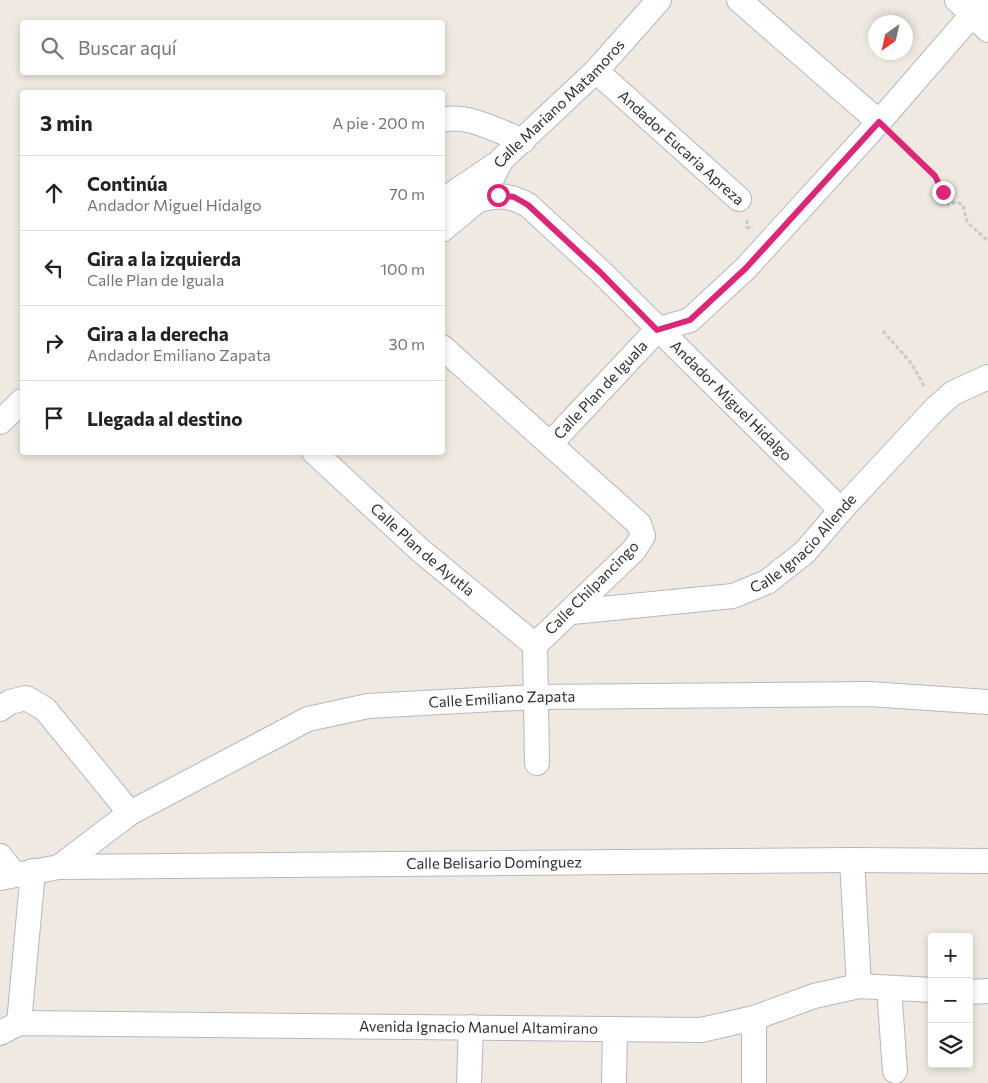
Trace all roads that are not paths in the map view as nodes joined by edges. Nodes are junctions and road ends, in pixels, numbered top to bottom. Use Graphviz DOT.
graph roads {
  1 [pos="659,0"];
  2 [pos="739,0"];
  3 [pos="976,11"];
  4 [pos="596,71"];
  5 [pos="445,119"];
  6 [pos="879,122"];
  7 [pos="523,141"];
  8 [pos="502,160"];
  9 [pos="445,199"];
  10 [pos="739,199"];
  11 [pos="478,200"];
  12 [pos="445,228"];
  13 [pos="657,330"];
  14 [pos="445,350"];
  15 [pos="988,377"];
  16 [pos="20,403"];
  17 [pos="0,422"];
  18 [pos="550,444"];
  19 [pos="317,455"];
  20 [pos="841,510"];
  21 [pos="572,612"];
  22 [pos="534,645"];
  23 [pos="534,697"];
  24 [pos="988,702"];
  25 [pos="0,709"];
  26 [pos="536,763"];
  27 [pos="130,813"];
  28 [pos="0,856"];
  29 [pos="852,860"];
  30 [pos="988,861"];
  31 [pos="59,867"];
  32 [pos="16,875"];
  33 [pos="859,986"];
  34 [pos="889,988"];
  35 [pos="928,990"];
  36 [pos="988,991"];
  37 [pos="973,992"];
  38 [pos="754,1018"];
  39 [pos="471,1027"];
  40 [pos="10,1028"];
  41 [pos="615,1029"];
  42 [pos="895,1071"];
  43 [pos="469,1083"];
  44 [pos="614,1083"];
  45 [pos="754,1083"];
  1 -- 4 [label="street, Calle Mariano Matamoros"];
  2 -- 6 [label="street"];
  3 -- 6 [label="street, Calle Plan de Iguala"];
  4 -- 7 [label="street, Calle Mariano Matamoros"];
  4 -- 10 [label="street, Andador Eucaria Apreza"];
  5 -- 7 [label="street"];
  6 -- 13 [label="street, Calle Plan de Iguala"];
  7 -- 8 [label="street, Calle Mariano Matamoros"];
  8 -- 9 [label="street"];
  8 -- 11 [label="street, Calle Mariano Matamoros"];
  11 -- 12 [label="street, Calle Mariano Matamoros"];
  11 -- 13 [label="street, Andador Miguel Hidalgo"];
  13 -- 18 [label="street, Calle Plan de Iguala"];
  13 -- 20 [label="street, Andador Miguel Hidalgo"];
  14 -- 18 [label="street, Calle Chilpancingo"];
  15 -- 20 [label="street, Calle Ignacio Allende"];
  16 -- 17 [label="street"];
  18 -- 21 [label="street, Calle Chilpancingo"];
  19 -- 22 [label="street, Calle Plan de Ayutla"];
  20 -- 21 [label="street, Calle Ignacio Allende"];
  21 -- 22 [label="street, Calle Chilpancingo"];
  22 -- 23 [label="street"];
  23 -- 24 [label="street, Calle Emiliano Zapata"];
  23 -- 26 [label="street"];
  23 -- 27 [label="street, Calle Emiliano Zapata"];
  25 -- 27 [label="street"];
  27 -- 31 [label="street, Calle Emiliano Zapata"];
  28 -- 32 [label="street"];
  29 -- 30 [label="street, Calle Belisario Domínguez"];
  29 -- 31 [label="street, Calle Belisario Domínguez"];
  29 -- 33 [label="street"];
  31 -- 32 [label="street, Calle Belisario Domínguez"];
  32 -- 40 [label="street"];
  33 -- 34 [label="street, Avenida Ignacio Manuel Altamirano"];
  33 -- 38 [label="street, Avenida Ignacio Manuel Altamirano"];
  34 -- 35 [label="street, Avenida Ignacio Manuel Altamirano"];
  34 -- 42 [label="street"];
  36 -- 37 [label="street"];
  38 -- 41 [label="street, Avenida Ignacio Manuel Altamirano"];
  38 -- 45 [label="street"];
  39 -- 40 [label="street, Avenida Ignacio Manuel Altamirano"];
  39 -- 41 [label="street, Avenida Ignacio Manuel Altamirano"];
  39 -- 43 [label="street"];
  41 -- 44 [label="street"];
}
